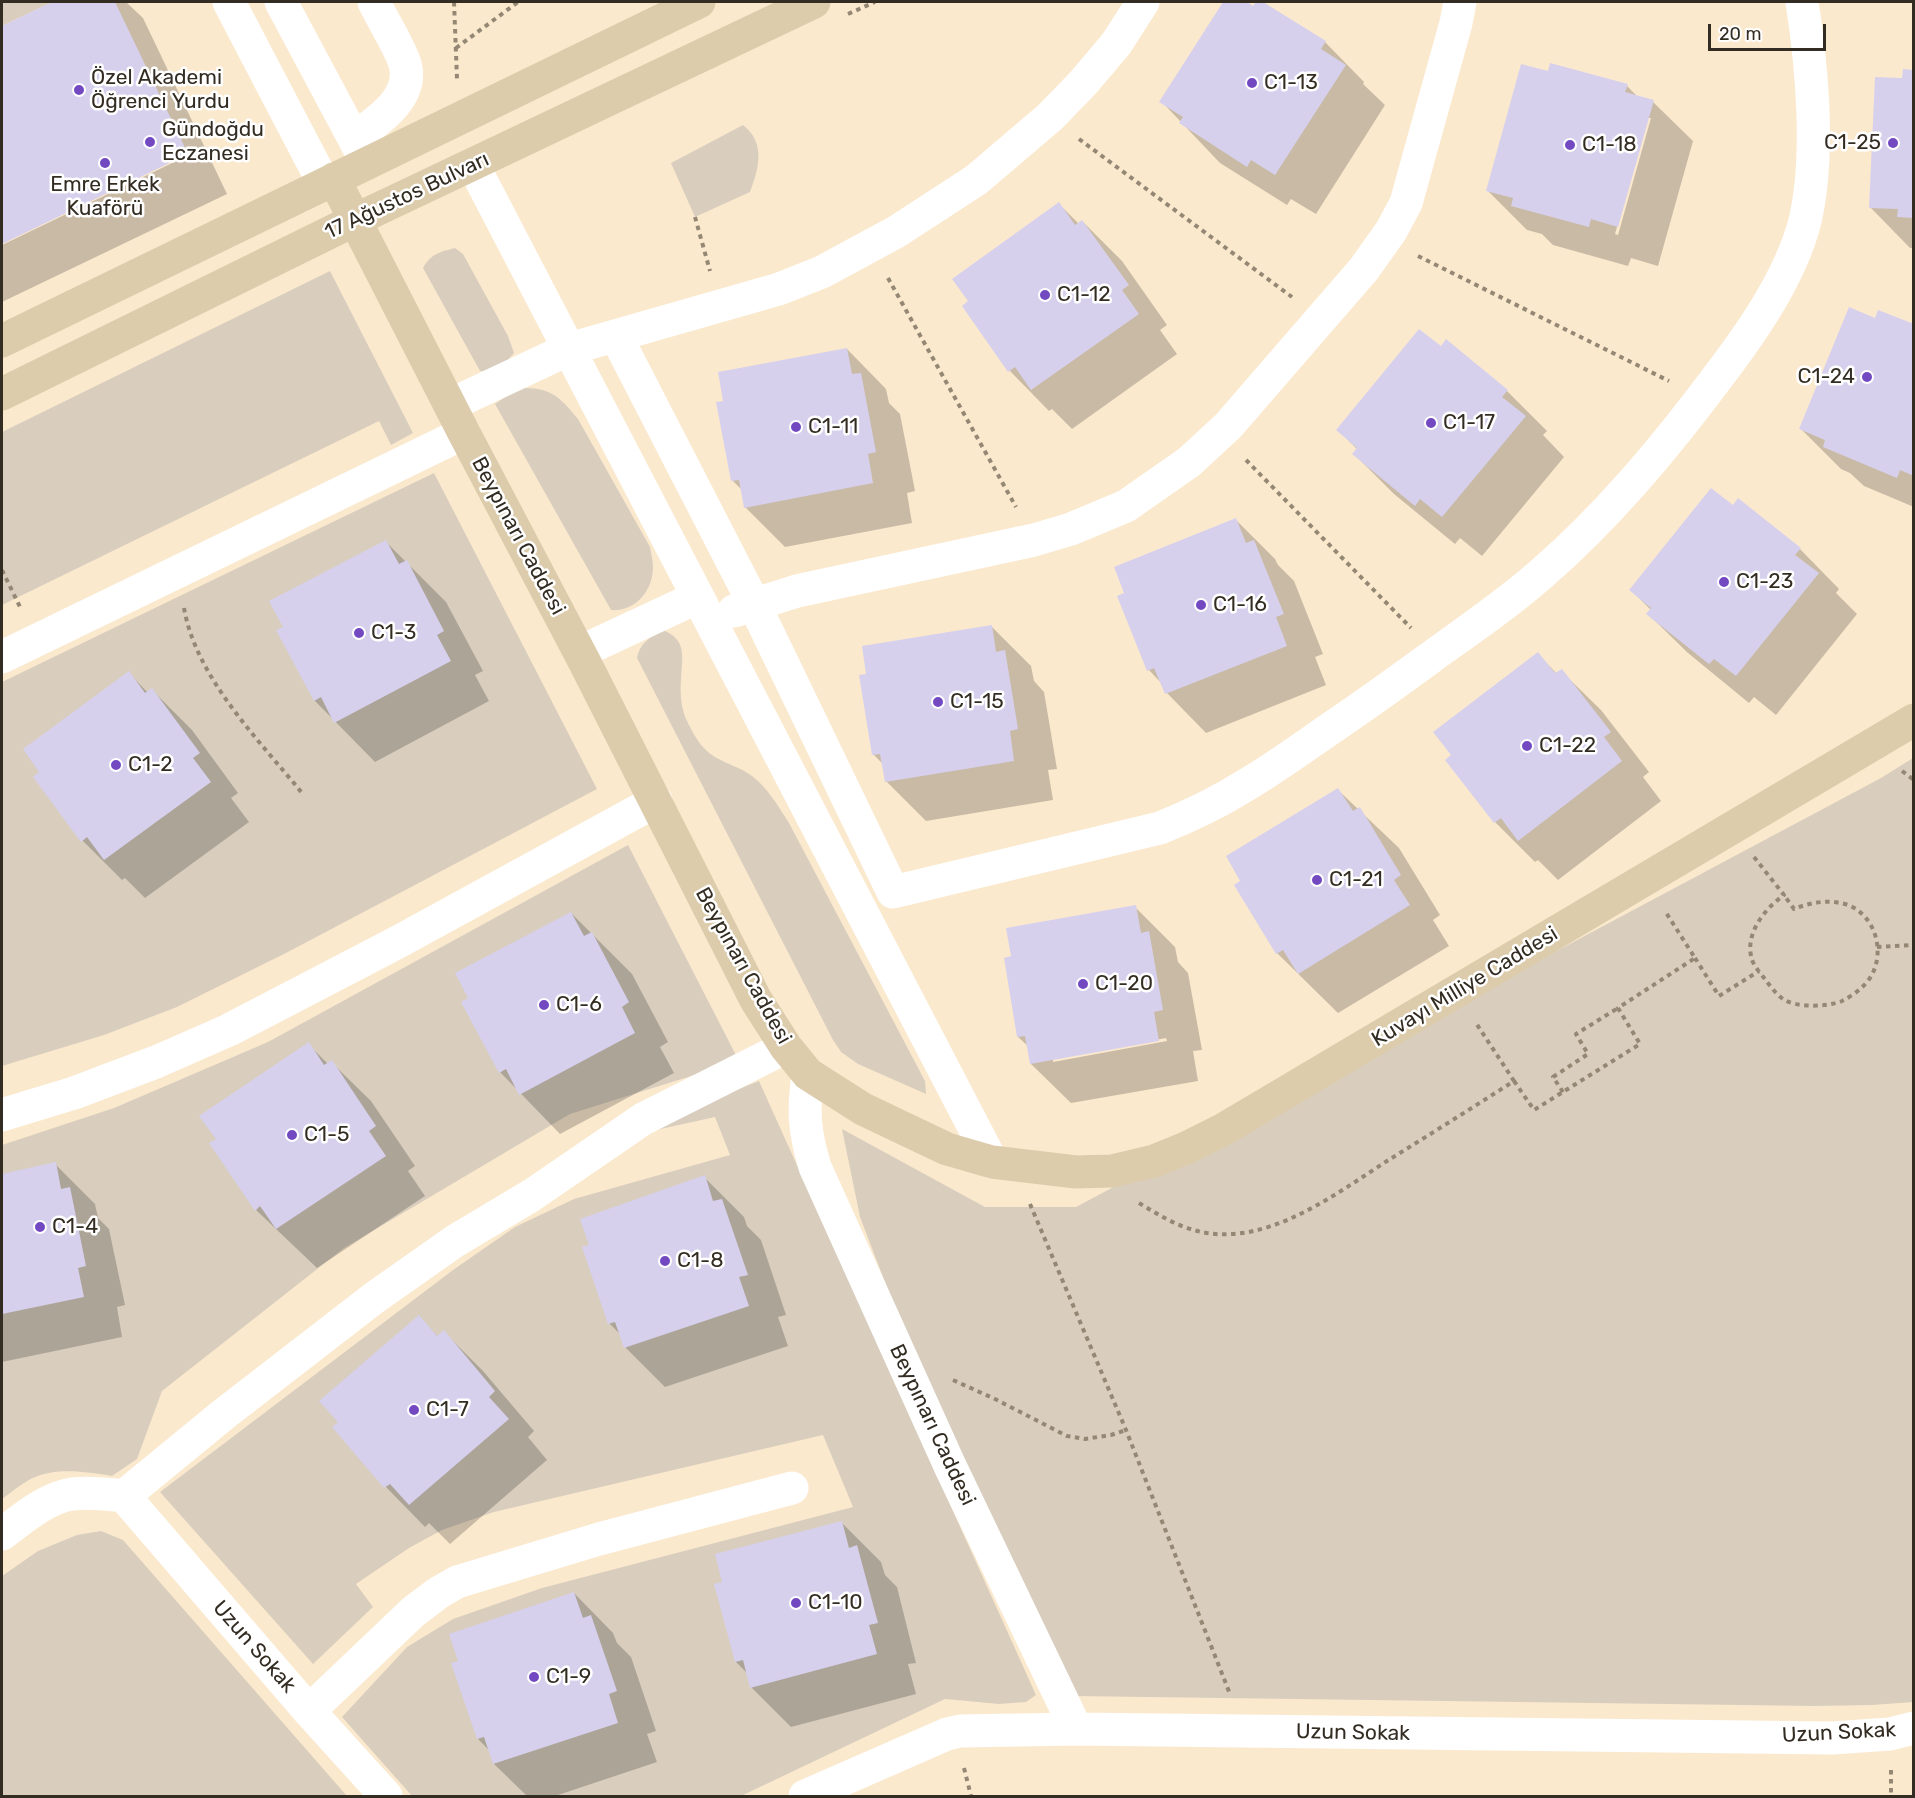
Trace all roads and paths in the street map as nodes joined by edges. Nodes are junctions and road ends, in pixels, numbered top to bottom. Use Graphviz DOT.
graph roads {
  1 [pos="229,2"];
  2 [pos="281,2"];
  3 [pos="374,2"];
  4 [pos="454,2"];
  5 [pos="518,2"];
  6 [pos="699,2"];
  7 [pos="814,2"];
  8 [pos="1143,2"];
  9 [pos="1460,2"];
  10 [pos="1802,2"];
  11 [pos="456,49"];
  12 [pos="457,83"];
  13 [pos="1050,117"];
  14 [pos="360,151"];
  15 [pos="473,165"];
  16 [pos="329,182"];
  17 [pos="695,217"];
  18 [pos="355,220"];
  19 [pos="1385,240"];
  20 [pos="870,246"];
  21 [pos="719,306"];
  22 [pos="1322,320"];
  23 [pos="616,336"];
  24 [pos="2,341"];
  25 [pos="569,349"];
  26 [pos="2,394"];
  27 [pos="1702,398"];
  28 [pos="457,419"];
  29 [pos="1220,434"];
  30 [pos="1034,540"];
  31 [pos="179,572"];
  32 [pos="754,604"];
  33 [pos="704,608"];
  34 [pos="580,652"];
  35 [pos="1436,654"];
  36 [pos="2,657"];
  37 [pos="1914,720"];
  38 [pos="302,793"];
  39 [pos="656,801"];
  40 [pos="1730,829"];
  41 [pos="1645,880"];
  42 [pos="1784,895"];
  43 [pos="1913,945"];
  44 [pos="1877,946"];
  45 [pos="1695,958"];
  46 [pos="1760,971"];
  47 [pos="1455,993"];
  48 [pos="1618,1008"];
  49 [pos="786,1047"];
  50 [pos="808,1074"];
  51 [pos="1514,1081"];
  52 [pos="1563,1092"];
  53 [pos="2,1115"];
  54 [pos="1003,1164"];
  55 [pos="1135,1200"];
  56 [pos="906,1368"];
  57 [pos="1126,1430"];
  58 [pos="792,1488"];
  59 [pos="124,1496"];
  60 [pos="2,1534"];
  61 [pos="1231,1698"];
  62 [pos="309,1711"];
  63 [pos="1914,1728"];
  64 [pos="1076,1730"];
  65 [pos="386,1797"];
  66 [pos="805,1797"];
  1 -- 16 [label="street"];
  2 -- 14 [label="street"];
  3 -- 14 [label="street"];
  4 -- 11 [label="path"];
  5 -- 11 [label="path"];
  6 -- 14 [label="street"];
  7 -- 15 [label="street, 17 Ağustos Bulvarı"];
  8 -- 13 [label="street"];
  9 -- 19 [label="street"];
  10 -- 27 [label="street"];
  11 -- 12 [label="path"];
  13 -- 20 [label="street"];
  13 -- 22 [label="path"];
  14 -- 16 [label="street"];
  15 -- 18 [label="street, 17 Ağustos Bulvarı"];
  15 -- 25 [label="street"];
  16 -- 18 [label="street, Beypınarı Caddesi"];
  16 -- 24 [label="street"];
  17 -- 21 [label="path"];
  18 -- 26 [label="street, 17 Ağustos Bulvarı"];
  18 -- 28 [label="street, Beypınarı Caddesi"];
  19 -- 22 [label="street"];
  19 -- 27 [label="path"];
  20 -- 21 [label="street"];
  20 -- 30 [label="path"];
  21 -- 23 [label="street"];
  22 -- 29 [label="street"];
  23 -- 25 [label="street"];
  23 -- 32 [label="street"];
  25 -- 28 [label="street"];
  25 -- 33 [label="street"];
  27 -- 35 [label="street"];
  28 -- 31 [label="street"];
  28 -- 34 [label="street, Beypınarı Caddesi"];
  29 -- 30 [label="street"];
  29 -- 35 [label="path"];
  30 -- 32 [label="street"];
  31 -- 36 [label="street"];
  31 -- 38 [label="path"];
  32 -- 33 [label="street"];
  32 -- 35 [label="street"];
  33 -- 34 [label="street"];
  33 -- 54 [label="street"];
  34 -- 39 [label="street, Beypınarı Caddesi"];
  37 -- 40 [label="street, Kuvayı Milliye Caddesi"];
  39 -- 49 [label="street, Beypınarı Caddesi"];
  39 -- 53 [label="street"];
  40 -- 41 [label="street, Kuvayı Milliye Caddesi"];
  40 -- 42 [label="path"];
  41 -- 45 [label="path"];
  41 -- 47 [label="street, Kuvayı Milliye Caddesi"];
  42 -- 44 [label="path"];
  42 -- 46 [label="path"];
  43 -- 44 [label="path"];
  44 -- 46 [label="path"];
  45 -- 46 [label="path"];
  45 -- 48 [label="path"];
  47 -- 51 [label="path"];
  47 -- 54 [label="street, Kuvayı Milliye Caddesi"];
  48 -- 52 [label="path"];
  48 -- 52 [label="path"];
  49 -- 50 [label="street, Beypınarı Caddesi"];
  49 -- 59 [label="street"];
  50 -- 54 [label="street, Kuvayı Milliye Caddesi"];
  50 -- 56 [label="street, Beypınarı Caddesi"];
  51 -- 52 [label="path"];
  51 -- 55 [label="path"];
  54 -- 57 [label="path"];
  56 -- 57 [label="path"];
  56 -- 64 [label="street, Beypınarı Caddesi"];
  57 -- 61 [label="path"];
  58 -- 62 [label="street"];
  59 -- 60 [label="street"];
  59 -- 62 [label="street, Uzun Sokak"];
  62 -- 65 [label="street, Uzun Sokak"];
  63 -- 64 [label="street, Uzun Sokak"];
  64 -- 66 [label="street, Uzun Sokak"];
}
